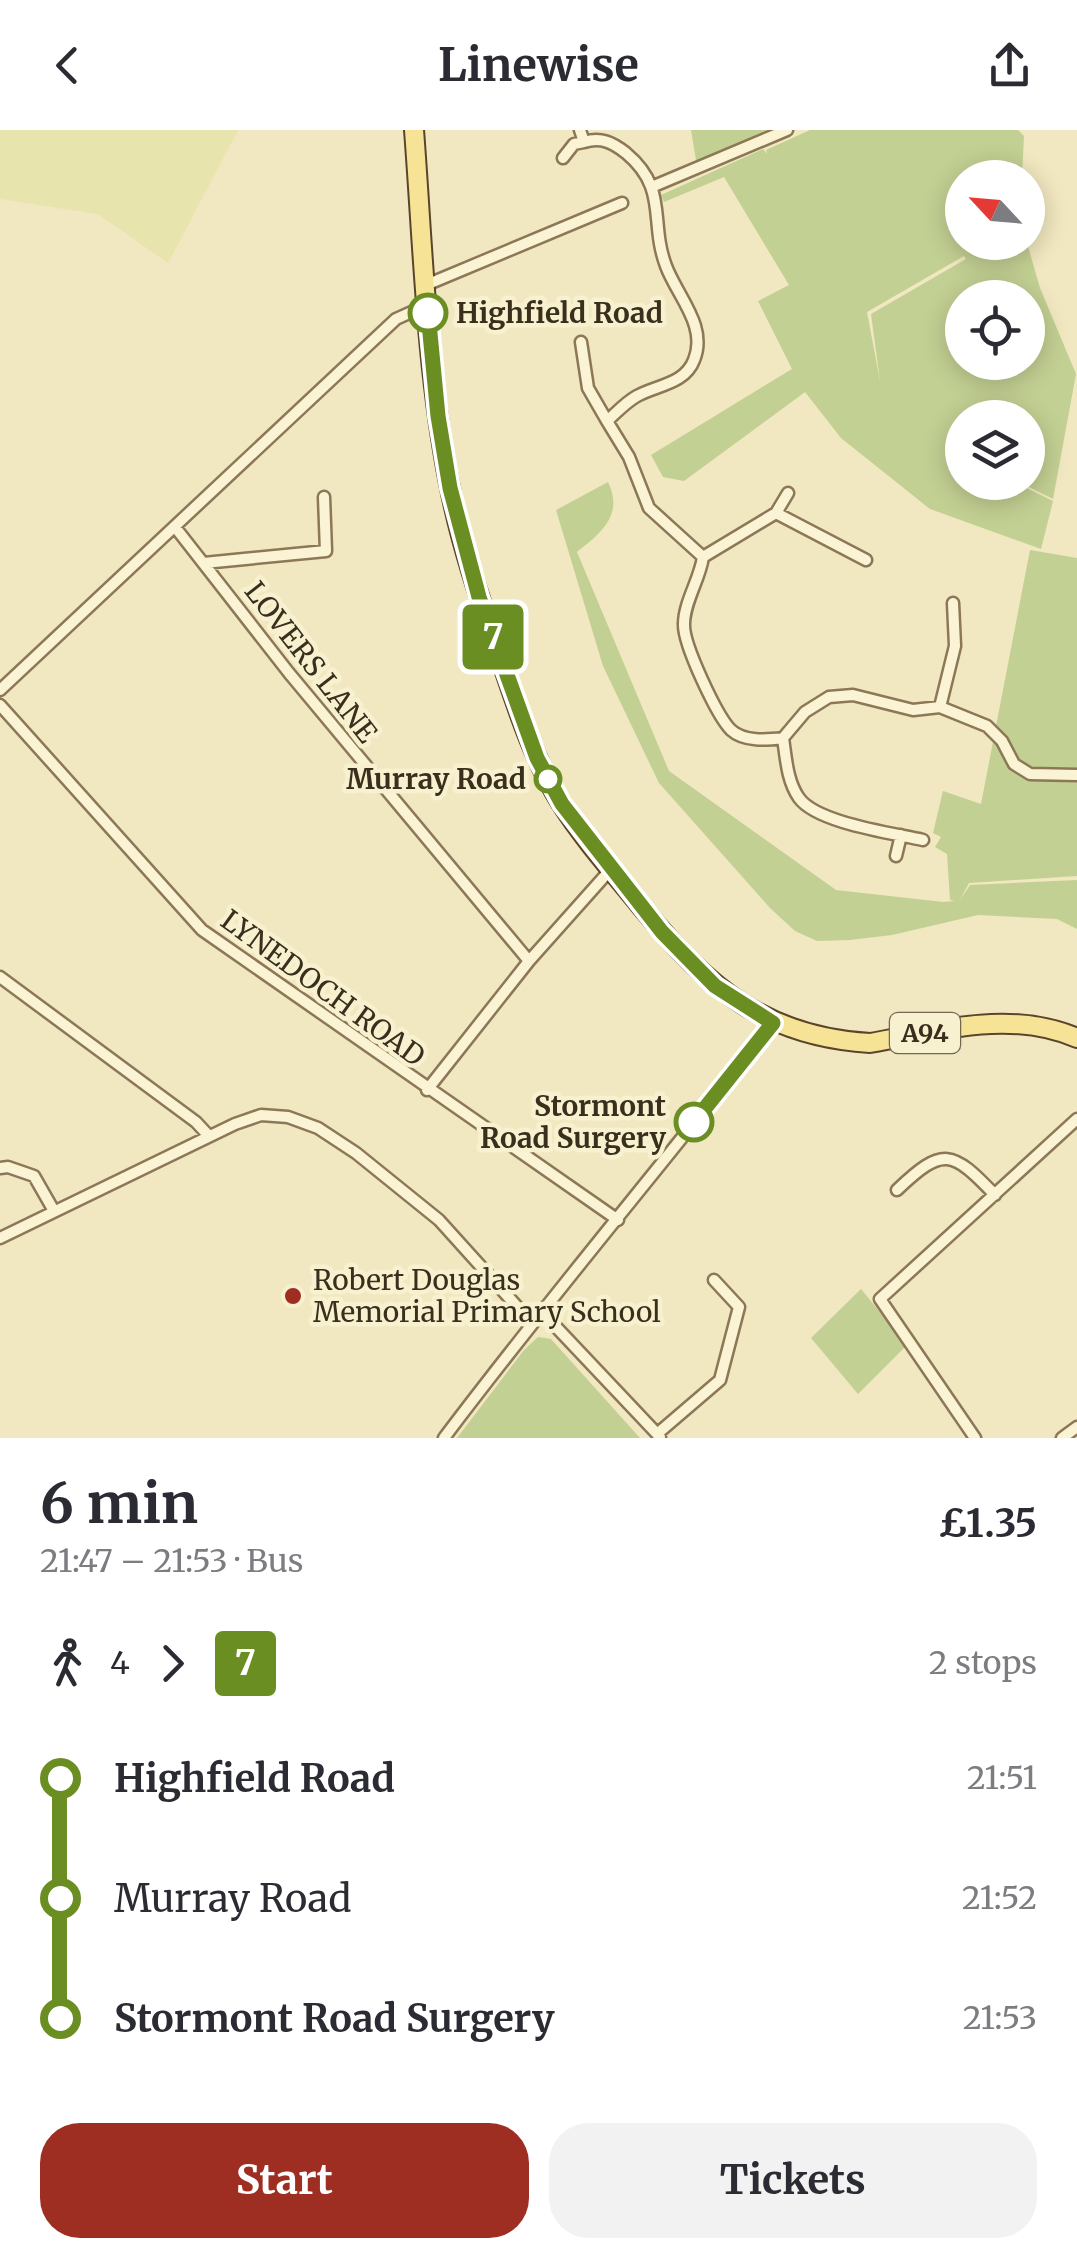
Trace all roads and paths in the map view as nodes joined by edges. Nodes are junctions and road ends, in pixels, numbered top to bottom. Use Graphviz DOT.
graph roads {
  1 [pos="414,130"];
  2 [pos="788,130"];
  3 [pos="582,136"];
  4 [pos="563,158"];
  5 [pos="654,186"];
  6 [pos="622,203"];
  7 [pos="426,285"];
  8 [pos="428,305"];
  9 [pos="580,342"];
  10 [pos="607,421"];
  11 [pos="788,493"];
  12 [pos="324,498"];
  13 [pos="776,514"];
  14 [pos="175,527"];
  15 [pos="702,557"];
  16 [pos="866,560"];
  17 [pos="204,562"];
  18 [pos="953,603"];
  19 [pos="0,690"];
  20 [pos="0,705"];
  21 [pos="940,707"];
  22 [pos="783,738"];
  23 [pos="1077,775"];
  24 [pos="901,835"];
  25 [pos="923,840"];
  26 [pos="896,856"];
  27 [pos="610,869"];
  28 [pos="529,962"];
  29 [pos="0,977"];
  30 [pos="773,1023"];
  31 [pos="1077,1038"];
  32 [pos="427,1090"];
  33 [pos="1077,1119"];
  34 [pos="209,1136"];
  35 [pos="0,1168"];
  36 [pos="897,1190"];
  37 [pos="995,1195"];
  38 [pos="54,1211"];
  39 [pos="618,1220"];
  40 [pos="0,1238"];
  41 [pos="714,1280"];
  42 [pos="541,1311"];
  43 [pos="531,1322"];
  44 [pos="1077,1426"];
  45 [pos="659,1436"];
  46 [pos="444,1438"];
  47 [pos="975,1438"];
  48 [pos="1062,1438"];
  1 -- 7 [label="main road, A94"];
  2 -- 5 [label="street"];
  3 -- 4 [label="street"];
  3 -- 5 [label="street"];
  5 -- 10 [label="street"];
  6 -- 7 [label="street"];
  7 -- 8 [label="main road, A94"];
  8 -- 14 [label="street"];
  8 -- 27 [label="main road, A94"];
  9 -- 10 [label="street"];
  10 -- 15 [label="street"];
  11 -- 13 [label="street"];
  12 -- 17 [label="street"];
  13 -- 15 [label="street"];
  13 -- 16 [label="street"];
  14 -- 17 [label="street, LOVERS LANE"];
  14 -- 19 [label="street"];
  15 -- 22 [label="street"];
  17 -- 28 [label="street, LOVERS LANE"];
  18 -- 21 [label="street"];
  20 -- 32 [label="street, LYNEDOCH ROAD"];
  21 -- 22 [label="street"];
  21 -- 23 [label="street"];
  22 -- 24 [label="street"];
  24 -- 25 [label="street"];
  24 -- 26 [label="street"];
  27 -- 28 [label="street"];
  27 -- 30 [label="main road, A94"];
  28 -- 32 [label="street"];
  29 -- 34 [label="street"];
  30 -- 31 [label="main road, A94"];
  30 -- 39 [label="street"];
  32 -- 39 [label="street, LYNEDOCH ROAD"];
  33 -- 37 [label="street"];
  34 -- 38 [label="street"];
  34 -- 43 [label="street"];
  35 -- 38 [label="street"];
  36 -- 37 [label="street"];
  37 -- 47 [label="street"];
  38 -- 40 [label="street"];
  39 -- 42 [label="street"];
  41 -- 45 [label="street"];
  42 -- 43 [label="street"];
  42 -- 45 [label="street"];
  43 -- 46 [label="street"];
  44 -- 48 [label="street"];
}
